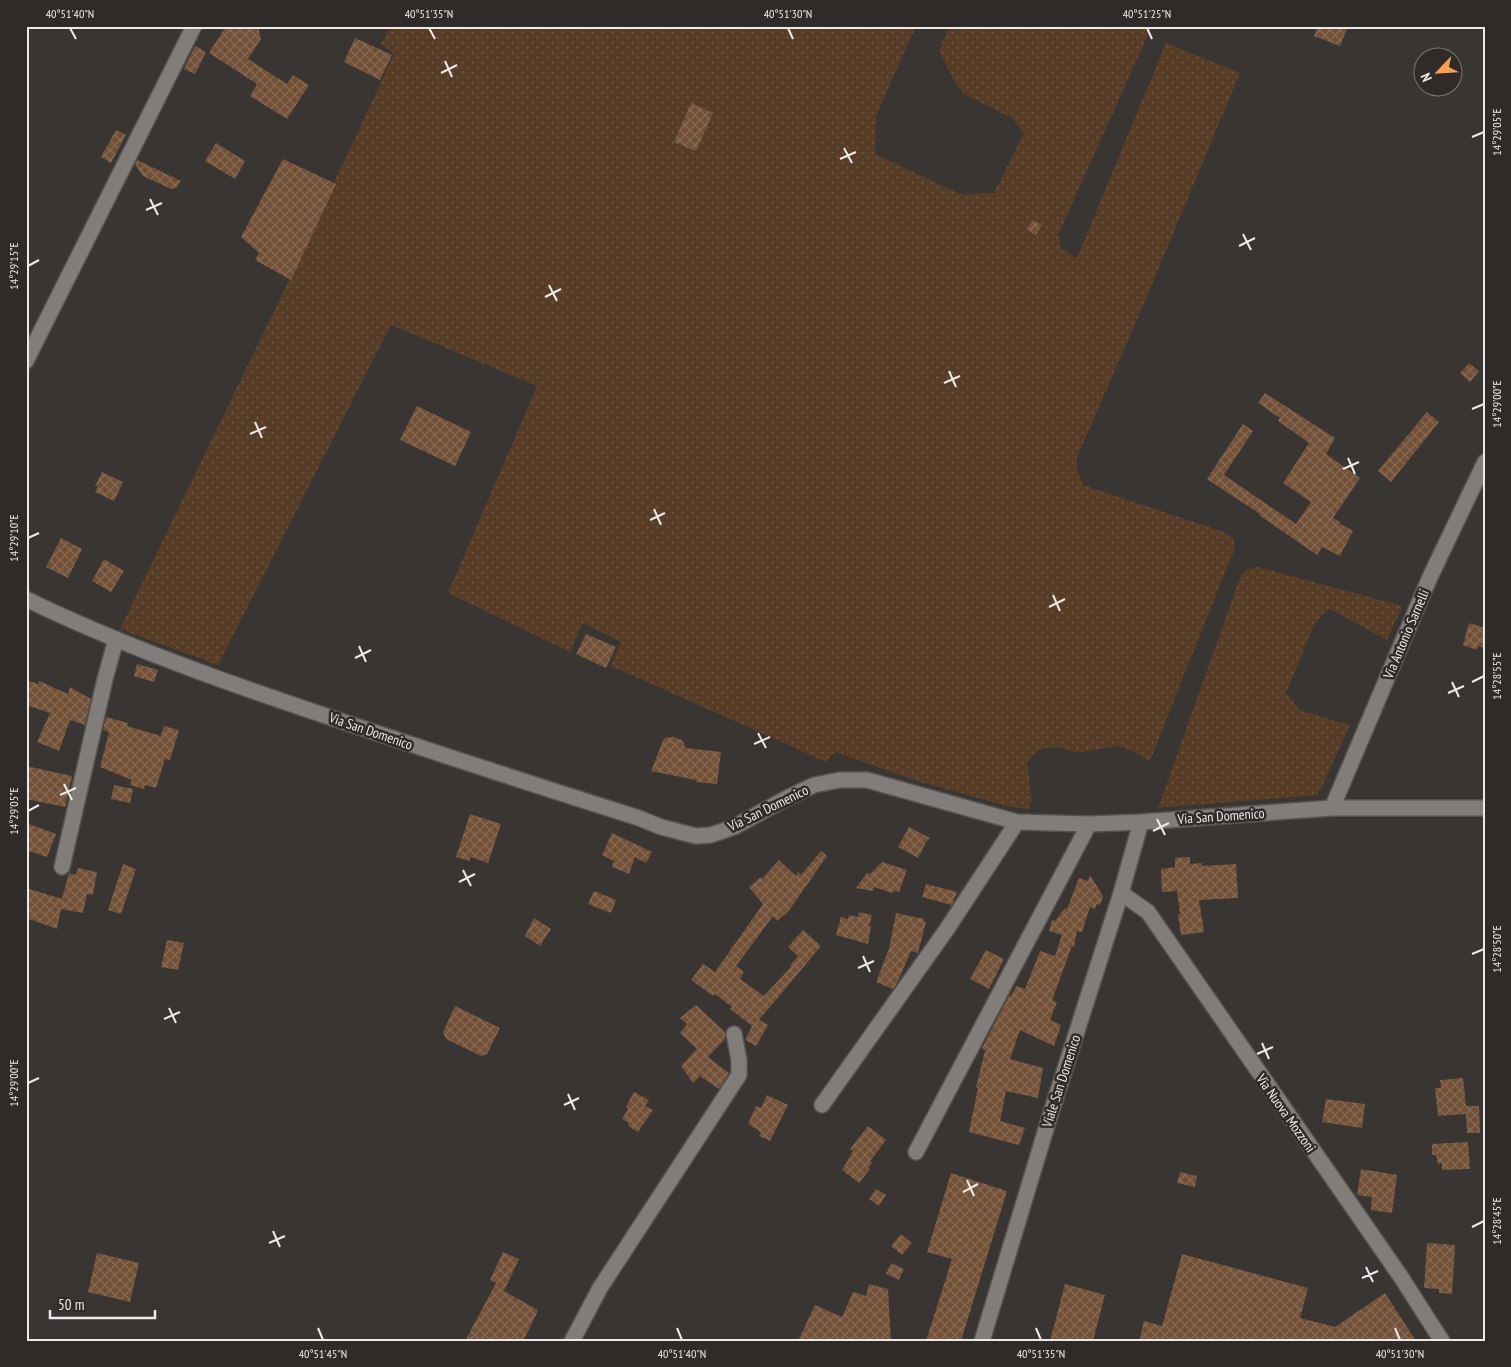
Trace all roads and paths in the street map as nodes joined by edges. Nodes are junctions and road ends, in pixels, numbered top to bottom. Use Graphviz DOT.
graph roads {
  1 [pos="194,26"];
  2 [pos="26,361"];
  3 [pos="1485,462"];
  4 [pos="26,599"];
  5 [pos="116,640"];
  6 [pos="1332,808"];
  7 [pos="1485,808"];
  8 [pos="1017,822"];
  9 [pos="1141,822"];
  10 [pos="1089,824"];
  11 [pos="62,867"];
  12 [pos="1121,893"];
  13 [pos="734,1034"];
  14 [pos="822,1105"];
  15 [pos="916,1152"];
  16 [pos="572,1341"];
  17 [pos="982,1341"];
  18 [pos="1442,1341"];
  1 -- 2 [label="street"];
  3 -- 6 [label="street, Via Antonio Sarnelli"];
  4 -- 5 [label="street, Via San Domenico"];
  5 -- 8 [label="street, Via San Domenico"];
  5 -- 11 [label="street"];
  6 -- 7 [label="street, Via San Domenico"];
  6 -- 9 [label="street, Via San Domenico"];
  8 -- 10 [label="street, Via San Domenico"];
  8 -- 14 [label="street"];
  9 -- 10 [label="street, Via San Domenico"];
  9 -- 12 [label="street, Viale San Domenico"];
  10 -- 15 [label="street"];
  12 -- 17 [label="street, Viale San Domenico"];
  12 -- 18 [label="street, Via Nuova Mozzoni"];
  13 -- 16 [label="street"];
}
